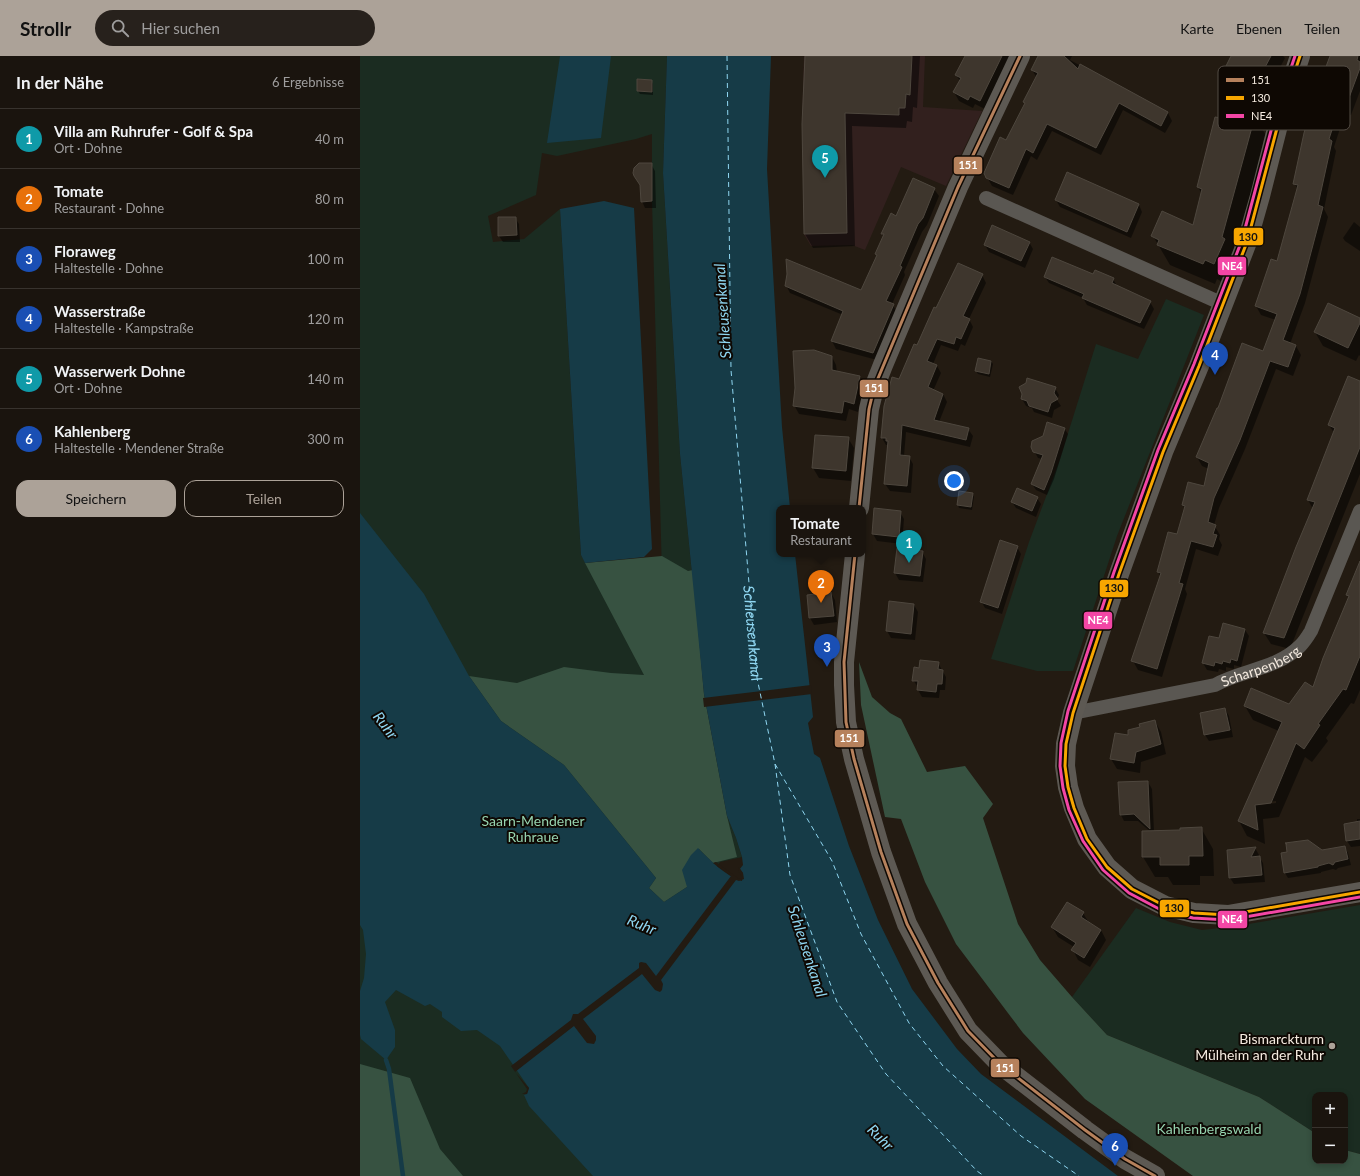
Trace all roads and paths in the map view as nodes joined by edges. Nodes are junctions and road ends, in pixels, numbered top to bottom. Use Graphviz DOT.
graph roads {
  1 [pos="1020,56"];
  2 [pos="1300,56"];
  3 [pos="1297,66"];
  4 [pos="1277,130"];
  5 [pos="986,198"];
  6 [pos="1223,304"];
  7 [pos="859,505"];
  8 [pos="1360,511"];
  9 [pos="855,557"];
  10 [pos="1073,713"];
  11 [pos="1360,892"];
  12 [pos="1155,1176"];
  1 -- 7 [label="street"];
  2 -- 3 [label="street"];
  4 -- 6 [label="street"];
  5 -- 6 [label="street"];
  6 -- 10 [label="street"];
  8 -- 10 [label="street, Scharpenberg"];
  9 -- 12 [label="street"];
  10 -- 11 [label="street"];
}
